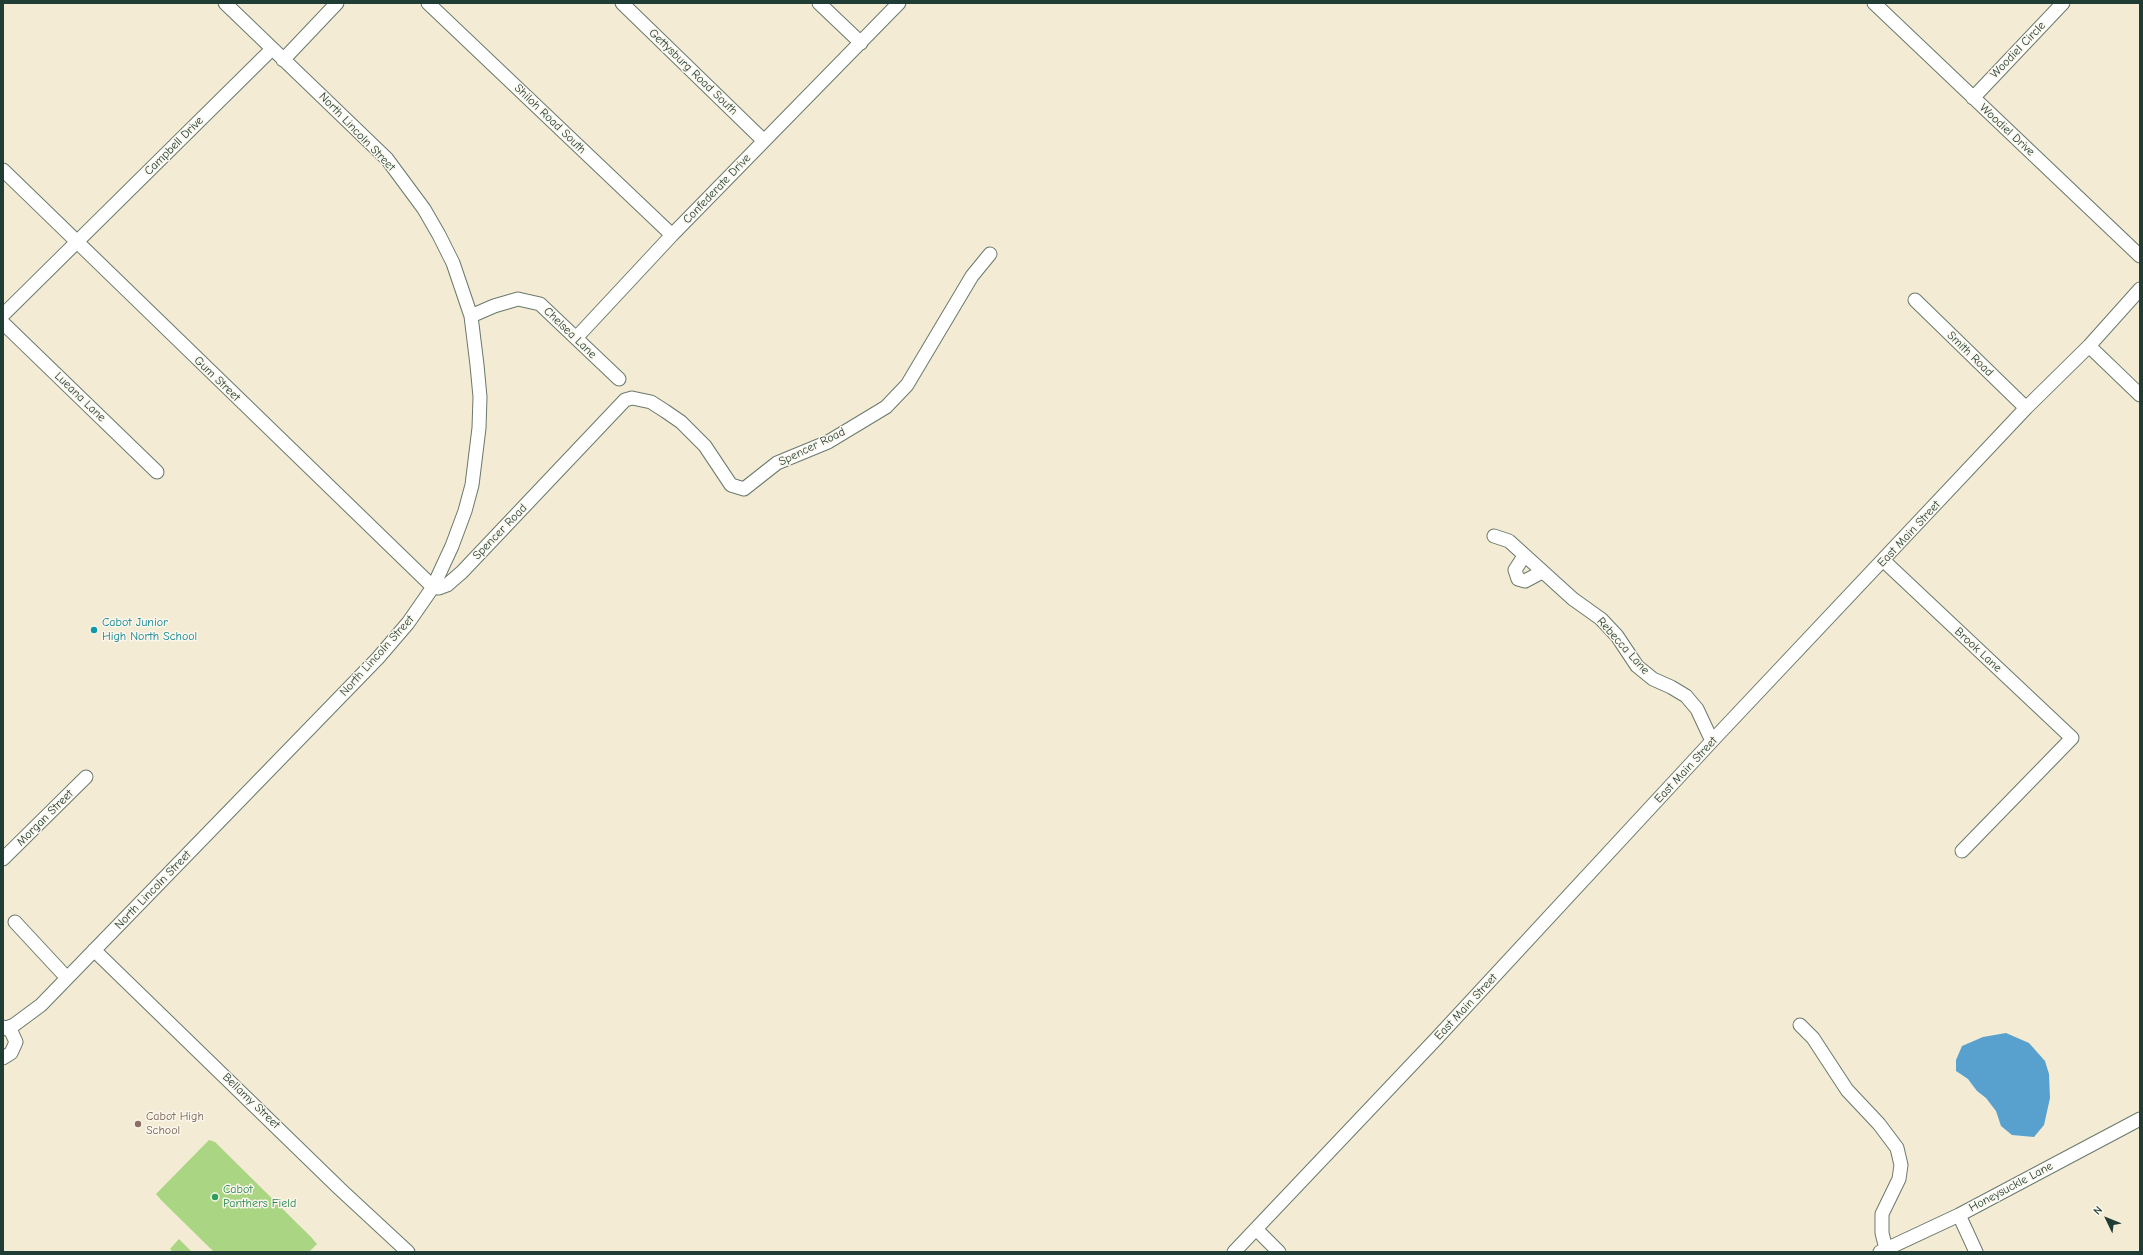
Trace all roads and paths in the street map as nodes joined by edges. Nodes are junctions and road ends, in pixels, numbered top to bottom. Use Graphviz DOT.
graph roads {
  1 [pos="225,3"];
  2 [pos="337,3"];
  3 [pos="428,3"];
  4 [pos="622,3"];
  5 [pos="819,3"];
  6 [pos="899,3"];
  7 [pos="1874,3"];
  8 [pos="2063,3"];
  9 [pos="861,43"];
  10 [pos="272,49"];
  11 [pos="283,60"];
  12 [pos="1973,98"];
  13 [pos="764,141"];
  14 [pos="3,170"];
  15 [pos="672,235"];
  16 [pos="76,242"];
  17 [pos="990,254"];
  18 [pos="2140,256"];
  19 [pos="2140,289"];
  20 [pos="1914,300"];
  21 [pos="3,315"];
  22 [pos="471,316"];
  23 [pos="3,322"];
  24 [pos="576,338"];
  25 [pos="2089,346"];
  26 [pos="619,379"];
  27 [pos="2140,395"];
  28 [pos="2026,408"];
  29 [pos="157,472"];
  30 [pos="1494,536"];
  31 [pos="1524,556"];
  32 [pos="1884,561"];
  33 [pos="1542,572"];
  34 [pos="433,587"];
  35 [pos="1712,741"];
  36 [pos="86,777"];
  37 [pos="1962,851"];
  38 [pos="3,859"];
  39 [pos="15,922"];
  40 [pos="94,950"];
  41 [pos="67,978"];
  42 [pos="1800,1025"];
  43 [pos="8,1030"];
  44 [pos="3,1058"];
  45 [pos="2140,1119"];
  46 [pos="1959,1215"];
  47 [pos="1256,1229"];
  48 [pos="1883,1250"];
  49 [pos="408,1252"];
  50 [pos="1234,1252"];
  51 [pos="1279,1252"];
  52 [pos="1976,1252"];
  1 -- 10 [label="street, North Lincoln Street"];
  2 -- 11 [label="street"];
  3 -- 15 [label="street, Shiloh Road South"];
  4 -- 13 [label="street, Gettysburg Road South"];
  5 -- 9 [label="street"];
  6 -- 9 [label="street, Confederate Drive"];
  7 -- 12 [label="street, Woodiel Drive"];
  8 -- 12 [label="street, Woodiel Circle"];
  9 -- 13 [label="street, Confederate Drive"];
  10 -- 11 [label="street, North Lincoln Street"];
  10 -- 16 [label="street, Campbell Drive"];
  11 -- 22 [label="street, North Lincoln Street"];
  12 -- 18 [label="street, Woodiel Drive"];
  13 -- 15 [label="street, Confederate Drive"];
  14 -- 16 [label="street, Gum Street"];
  15 -- 24 [label="street, Confederate Drive"];
  16 -- 21 [label="street"];
  16 -- 34 [label="street, Gum Street"];
  17 -- 34 [label="street, Spencer Road"];
  19 -- 25 [label="street, East Main Street"];
  20 -- 28 [label="street, Smith Road"];
  22 -- 24 [label="street, Chelsea Lane"];
  22 -- 34 [label="street, North Lincoln Street"];
  23 -- 29 [label="street, Lueana Lane"];
  24 -- 26 [label="street, Chelsea Lane"];
  25 -- 27 [label="street"];
  25 -- 28 [label="street, East Main Street"];
  28 -- 32 [label="street, East Main Street"];
  30 -- 31 [label="street, Rebecca Lane"];
  31 -- 33 [label="street, Rebecca Lane"];
  31 -- 33 [label="street"];
  32 -- 35 [label="street, East Main Street"];
  32 -- 37 [label="street, Brook Lane"];
  33 -- 35 [label="street, Rebecca Lane"];
  34 -- 40 [label="street, North Lincoln Street"];
  35 -- 47 [label="street, East Main Street"];
  36 -- 38 [label="street, Morgan Street"];
  39 -- 41 [label="street"];
  40 -- 41 [label="street, North Lincoln Street"];
  40 -- 49 [label="street, Bellamy Street"];
  41 -- 43 [label="street, North Lincoln Street"];
  42 -- 48 [label="street"];
  43 -- 44 [label="street"];
  45 -- 46 [label="street, Honeysuckle Lane"];
  46 -- 48 [label="street, Honeysuckle Lane"];
  46 -- 52 [label="street"];
  47 -- 50 [label="street, East Main Street"];
  47 -- 51 [label="street"];
}
